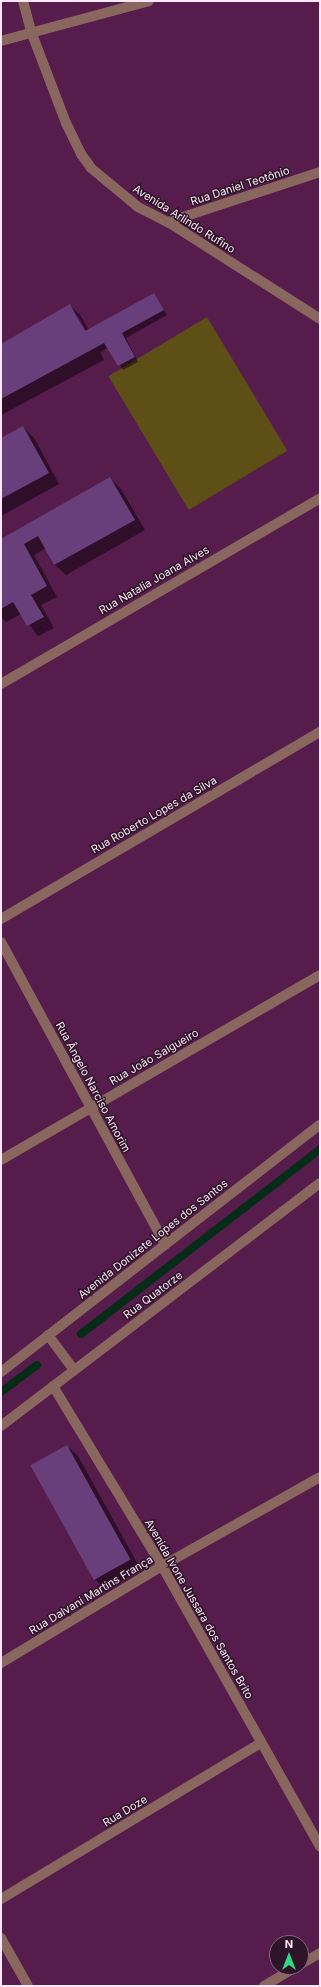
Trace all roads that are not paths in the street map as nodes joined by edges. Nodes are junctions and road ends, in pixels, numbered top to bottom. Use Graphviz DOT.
graph roads {
  1 [pos="23,1"];
  2 [pos="149,1"];
  3 [pos="32,34"];
  4 [pos="1,41"];
  5 [pos="320,172"];
  6 [pos="168,222"];
  7 [pos="320,319"];
  8 [pos="320,498"];
  9 [pos="1,684"];
  10 [pos="320,732"];
  11 [pos="1,919"];
  12 [pos="1,942"];
  13 [pos="320,975"];
  14 [pos="90,1107"];
  15 [pos="320,1125"];
  16 [pos="1,1160"];
  17 [pos="320,1183"];
  18 [pos="165,1244"];
  19 [pos="48,1335"];
  20 [pos="74,1370"];
  21 [pos="1,1372"];
  22 [pos="53,1386"];
  23 [pos="1,1426"];
  24 [pos="320,1477"];
  25 [pos="162,1566"];
  26 [pos="1,1663"];
  27 [pos="261,1743"];
  28 [pos="320,1846"];
  29 [pos="1,1899"];
  30 [pos="1,1938"];
  31 [pos="320,1953"];
  32 [pos="309,1959"];
  33 [pos="283,1975"];
  34 [pos="28,1986"];
  35 [pos="264,1986"];
  1 -- 3 [label="street, Avenida Arlindo Rufino"];
  2 -- 3 [label="street"];
  3 -- 4 [label="street"];
  3 -- 6 [label="street, Avenida Arlindo Rufino"];
  5 -- 6 [label="street, Rua Daniel Teotônio"];
  6 -- 7 [label="street, Avenida Arlindo Rufino"];
  8 -- 9 [label="street, Rua Natalia Joana Alves"];
  10 -- 11 [label="street, Rua Roberto Lopes da Silva"];
  12 -- 14 [label="street, Rua Ângelo Narciso Amorim"];
  13 -- 14 [label="street, Rua João Salgueiro"];
  14 -- 16 [label="street, Rua João Salgueiro"];
  14 -- 18 [label="street, Rua Ângelo Narciso Amorim"];
  15 -- 18 [label="street, Avenida Donizete Lopes dos Santos"];
  17 -- 20 [label="street, Rua Quatorze"];
  18 -- 19 [label="street, Avenida Donizete Lopes dos Santos"];
  19 -- 20 [label="street"];
  19 -- 21 [label="street, Avenida Donizete Lopes dos Santos"];
  20 -- 22 [label="street, Rua Quatorze"];
  22 -- 23 [label="street, Rua Quatorze"];
  22 -- 25 [label="street, Avenida Ivone Jussara dos Santos Brito"];
  24 -- 25 [label="street, Rua Dalvani Martins França"];
  25 -- 26 [label="street, Rua Dalvani Martins França"];
  25 -- 27 [label="street, Avenida Ivone Jussara dos Santos Brito"];
  27 -- 28 [label="street, Avenida Ivone Jussara dos Santos Brito"];
  27 -- 29 [label="street, Rua Doze"];
  30 -- 34 [label="street"];
  31 -- 32 [label="street"];
  33 -- 35 [label="street"];
}
